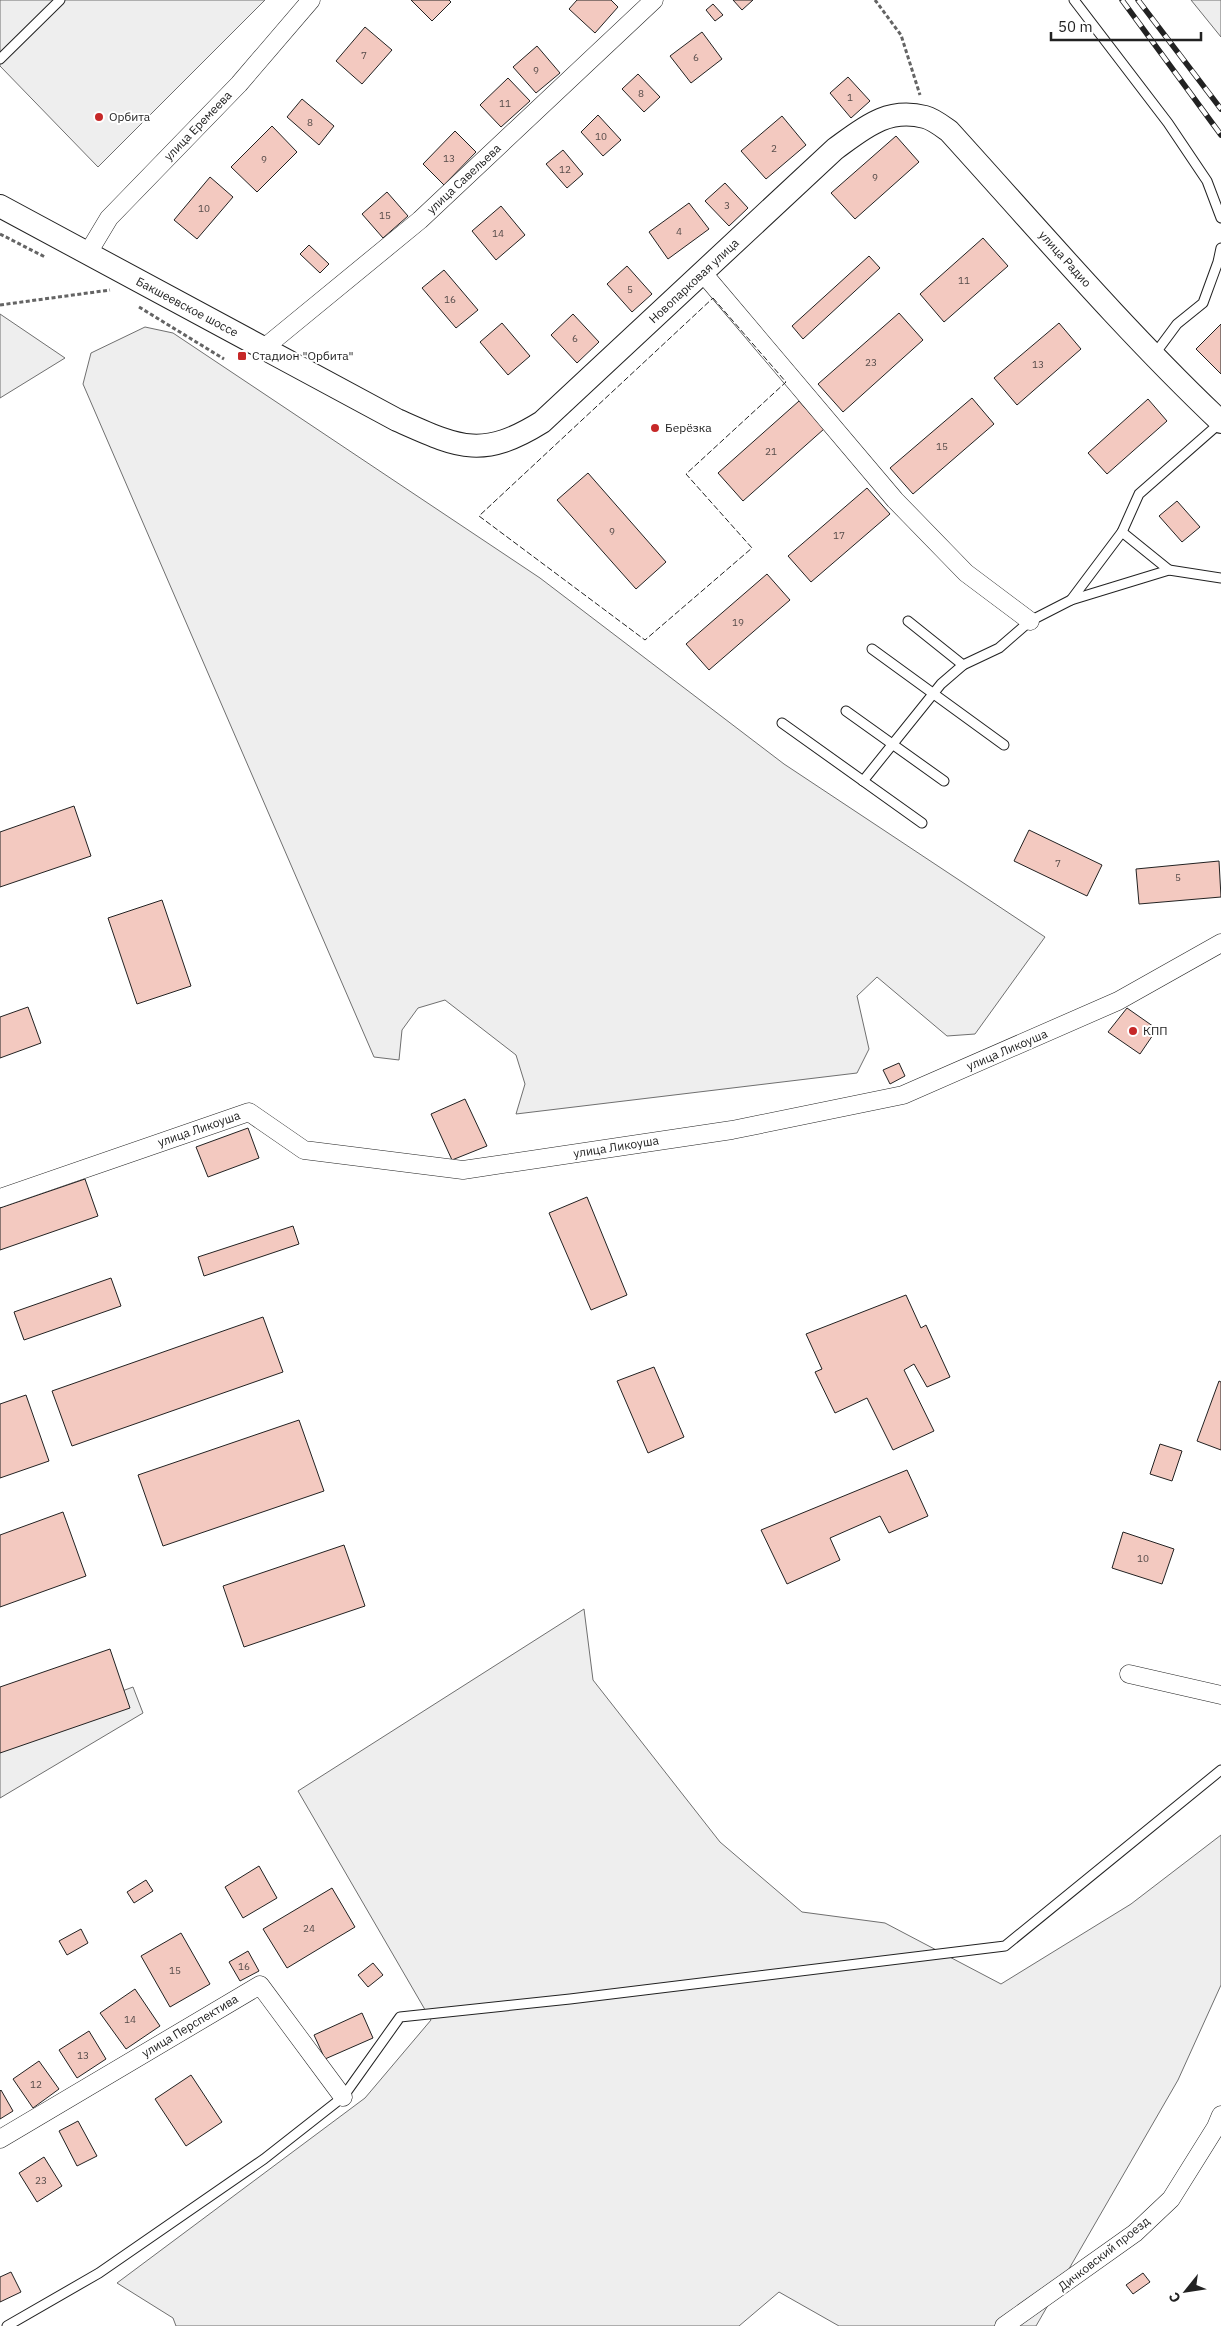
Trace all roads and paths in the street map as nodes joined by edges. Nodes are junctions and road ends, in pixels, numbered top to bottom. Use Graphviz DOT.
graph roads {
  1 [pos="60,0"];
  2 [pos="311,0"];
  3 [pos="654,0"];
  4 [pos="874,0"];
  5 [pos="1074,0"];
  6 [pos="0,58"];
  7 [pos="901,114"];
  8 [pos="926,117"];
  9 [pos="0,206"];
  10 [pos="1221,218"];
  11 [pos="0,234"];
  12 [pos="1221,248"];
  13 [pos="88,253"];
  14 [pos="51,260"];
  15 [pos="702,272"];
  16 [pos="102,285"];
  17 [pos="110,290"];
  18 [pos="118,294"];
  19 [pos="134,304"];
  20 [pos="0,305"];
  21 [pos="264,348"];
  22 [pos="1154,355"];
  23 [pos="224,359"];
  24 [pos="1221,422"];
  25 [pos="486,446"];
  26 [pos="1122,532"];
  27 [pos="1169,570"];
  28 [pos="1221,578"];
  29 [pos="1071,600"];
  30 [pos="908,621"];
  31 [pos="1030,621"];
  32 [pos="872,648"];
  33 [pos="963,665"];
  34 [pos="934,693"];
  35 [pos="846,711"];
  36 [pos="782,723"];
  37 [pos="893,744"];
  38 [pos="1004,745"];
  39 [pos="863,781"];
  40 [pos="944,781"];
  41 [pos="922,823"];
  42 [pos="1221,942"];
  43 [pos="0,1198"];
  44 [pos="1129,1674"];
  45 [pos="1221,1696"];
  46 [pos="1221,1770"];
  47 [pos="343,2097"];
  48 [pos="1221,2115"];
  49 [pos="0,2139"];
  50 [pos="7,2326"];
  51 [pos="1004,2326"];
  1 -- 6 [label="lane"];
  2 -- 13 [label="street, улица Еремеева"];
  3 -- 21 [label="street, улица Савельева"];
  4 -- 8 [label="path"];
  5 -- 10 [label="lane"];
  7 -- 8 [label="street, улица Радио"];
  7 -- 15 [label="street, Новопарковая улица"];
  8 -- 22 [label="street, улица Радио"];
  9 -- 13 [label="street, Бакшеевское шоссе"];
  11 -- 14 [label="path"];
  12 -- 22 [label="lane"];
  13 -- 21 [label="street, Бакшеевское шоссе"];
  15 -- 25 [label="street, Новопарковая улица"];
  15 -- 31 [label="street"];
  16 -- 17 [label="path"];
  17 -- 18 [label="path"];
  17 -- 20 [label="path"];
  19 -- 23 [label="path"];
  21 -- 25 [label="street, Бакшеевское шоссе"];
  22 -- 24 [label="street, улица Радио"];
  24 -- 26 [label="lane"];
  26 -- 27 [label="lane"];
  26 -- 29 [label="lane"];
  27 -- 28 [label="lane"];
  27 -- 29 [label="lane"];
  29 -- 31 [label="lane"];
  30 -- 33 [label="lane"];
  31 -- 33 [label="lane"];
  32 -- 34 [label="lane"];
  33 -- 34 [label="lane"];
  34 -- 37 [label="lane"];
  34 -- 38 [label="lane"];
  35 -- 37 [label="lane"];
  36 -- 39 [label="lane"];
  37 -- 39 [label="lane"];
  37 -- 40 [label="lane"];
  39 -- 41 [label="lane"];
  42 -- 43 [label="street, улица Ликоуша"];
  44 -- 45 [label="street"];
  46 -- 47 [label="lane"];
  47 -- 49 [label="street, улица Перспектива"];
  47 -- 50 [label="lane"];
  48 -- 51 [label="street, Дичковский проезд"];
}
